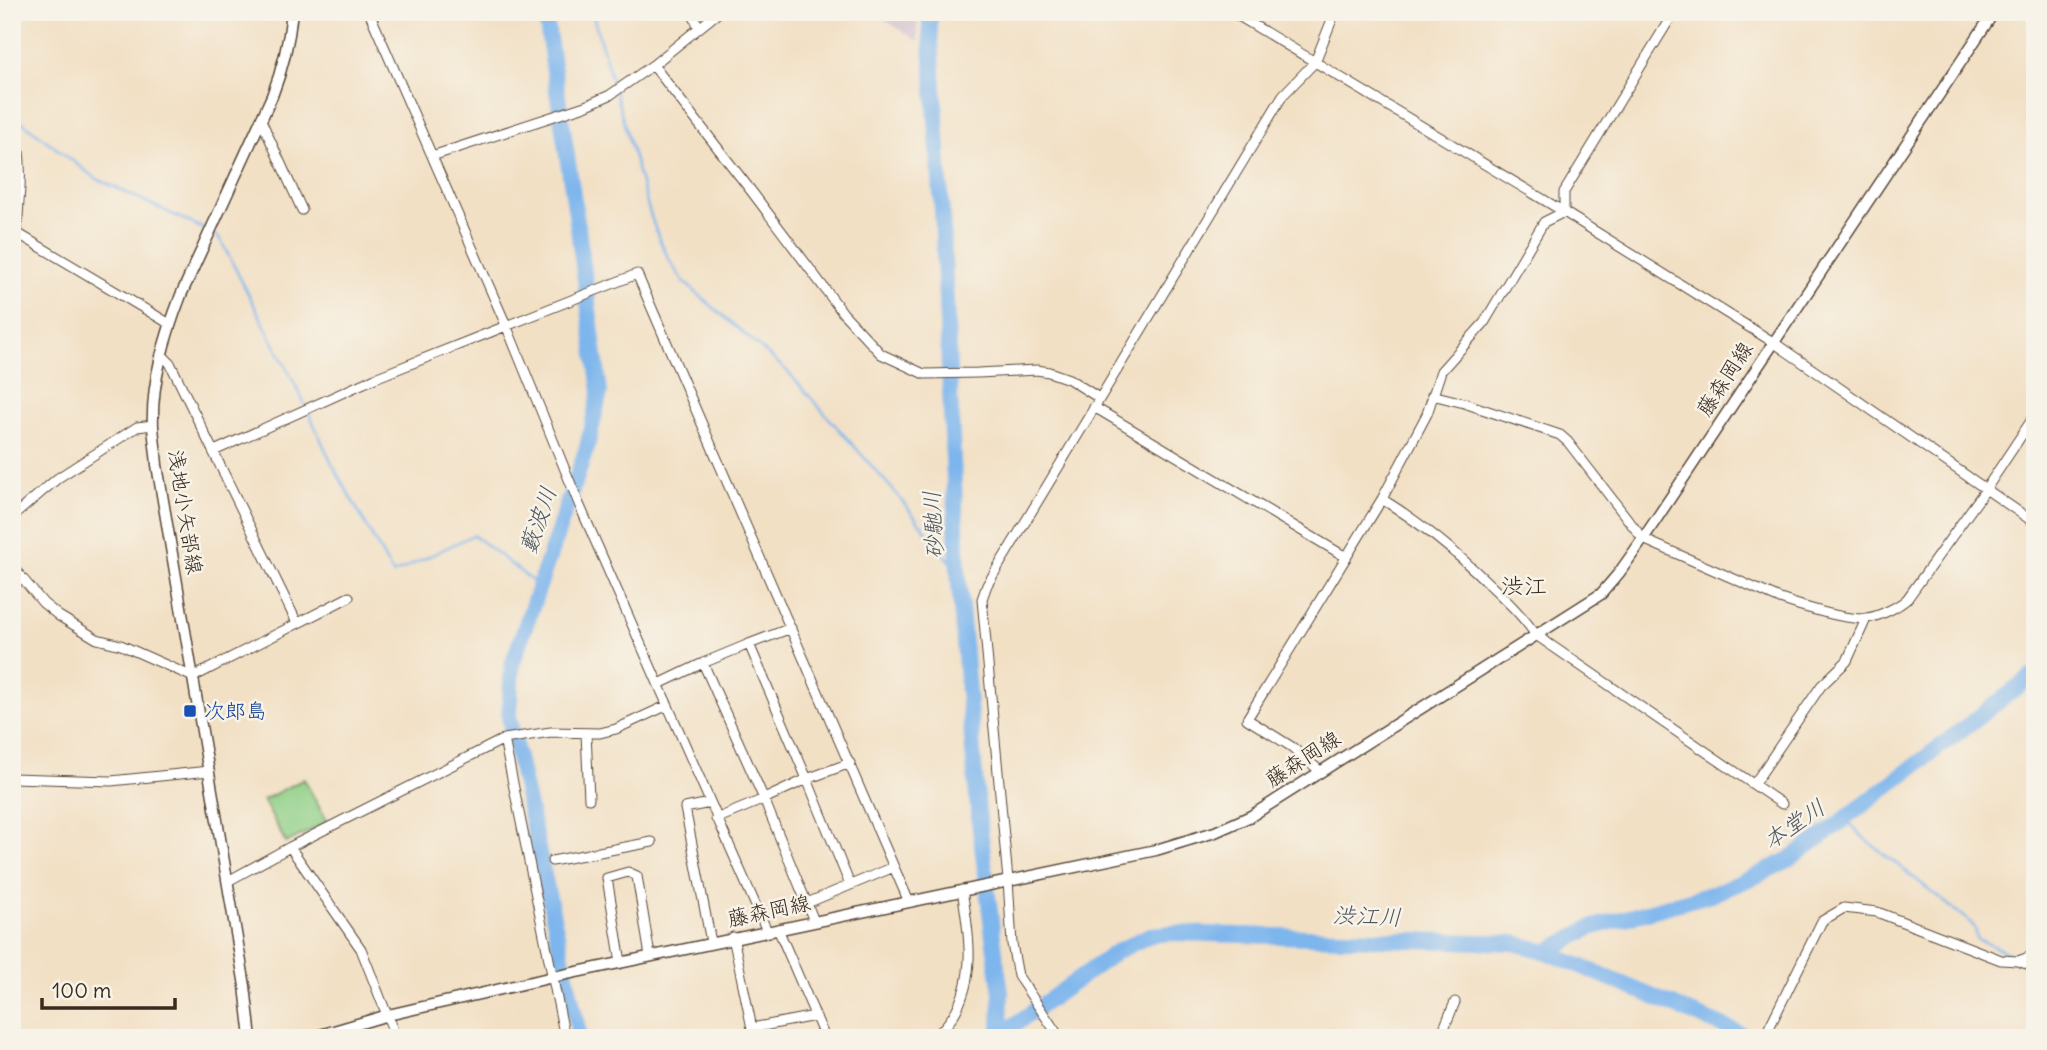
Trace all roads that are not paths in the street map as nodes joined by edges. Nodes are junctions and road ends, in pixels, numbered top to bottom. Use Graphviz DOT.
graph roads {
  1 [pos="292,12"];
  2 [pos="369,12"];
  3 [pos="692,12"];
  4 [pos="719,12"];
  5 [pos="1232,12"];
  6 [pos="1335,12"];
  7 [pos="1674,12"];
  8 [pos="1994,12"];
  9 [pos="699,28"];
  10 [pos="1315,62"];
  11 [pos="653,65"];
  12 [pos="12,118"];
  13 [pos="261,120"];
  14 [pos="432,156"];
  15 [pos="302,210"];
  16 [pos="1564,212"];
  17 [pos="15,233"];
  18 [pos="12,245"];
  19 [pos="170,324"];
  20 [pos="506,326"];
  21 [pos="1773,342"];
  22 [pos="161,354"];
  23 [pos="1432,395"];
  24 [pos="1097,403"];
  25 [pos="2035,415"];
  26 [pos="153,425"];
  27 [pos="214,451"];
  28 [pos="1986,489"];
  29 [pos="1382,499"];
  30 [pos="12,517"];
  31 [pos="2035,523"];
  32 [pos="1643,539"];
  33 [pos="1346,557"];
  34 [pos="12,566"];
  35 [pos="349,597"];
  36 [pos="1866,619"];
  37 [pos="296,623"];
  38 [pos="791,628"];
  39 [pos="1536,635"];
  40 [pos="749,644"];
  41 [pos="703,663"];
  42 [pos="193,677"];
  43 [pos="659,684"];
  44 [pos="668,705"];
  45 [pos="586,733"];
  46 [pos="504,739"];
  47 [pos="850,763"];
  48 [pos="209,771"];
  49 [pos="1320,771"];
  50 [pos="12,778"];
  51 [pos="807,779"];
  52 [pos="1754,784"];
  53 [pos="589,799"];
  54 [pos="764,799"];
  55 [pos="710,803"];
  56 [pos="1782,804"];
  57 [pos="716,819"];
  58 [pos="652,842"];
  59 [pos="290,847"];
  60 [pos="552,861"];
  61 [pos="894,867"];
  62 [pos="1008,880"];
  63 [pos="228,881"];
  64 [pos="850,886"];
  65 [pos="962,890"];
  66 [pos="909,902"];
  67 [pos="807,904"];
  68 [pos="814,921"];
  69 [pos="772,930"];
  70 [pos="733,937"];
  71 [pos="711,942"];
  72 [pos="2035,955"];
  73 [pos="650,956"];
  74 [pos="2018,961"];
  75 [pos="621,962"];
  76 [pos="2035,967"];
  77 [pos="553,976"];
  78 [pos="1455,1002"];
  79 [pos="388,1015"];
  80 [pos="815,1016"];
  81 [pos="753,1033"];
  82 [pos="251,1038"];
  83 [pos="310,1038"];
  84 [pos="396,1038"];
  85 [pos="565,1038"];
  86 [pos="825,1038"];
  87 [pos="935,1038"];
  88 [pos="1060,1038"];
  89 [pos="1440,1038"];
  90 [pos="1764,1038"];
  1 -- 13 [label="main road, 浅地小矢部線"];
  2 -- 14 [label="street"];
  3 -- 9 [label="street"];
  4 -- 9 [label="street"];
  5 -- 10 [label="street"];
  6 -- 10 [label="street"];
  7 -- 16 [label="street"];
  8 -- 21 [label="main road, 藤森岡線"];
  9 -- 11 [label="street"];
  10 -- 16 [label="street"];
  10 -- 24 [label="street"];
  11 -- 14 [label="street"];
  11 -- 24 [label="street"];
  12 -- 17 [label="street"];
  13 -- 15 [label="street"];
  13 -- 19 [label="main road, 浅地小矢部線"];
  14 -- 20 [label="street"];
  16 -- 21 [label="street"];
  16 -- 23 [label="street"];
  17 -- 18 [label="street"];
  17 -- 19 [label="street"];
  19 -- 22 [label="main road, 浅地小矢部線"];
  20 -- 27 [label="street"];
  20 -- 38 [label="street"];
  20 -- 43 [label="street"];
  21 -- 28 [label="street"];
  21 -- 32 [label="main road, 藤森岡線"];
  22 -- 26 [label="main road, 浅地小矢部線"];
  22 -- 27 [label="street"];
  23 -- 29 [label="street"];
  23 -- 32 [label="street"];
  24 -- 33 [label="street"];
  24 -- 62 [label="street"];
  25 -- 28 [label="street"];
  26 -- 30 [label="street"];
  26 -- 42 [label="main road, 浅地小矢部線"];
  27 -- 37 [label="street"];
  28 -- 31 [label="street"];
  28 -- 36 [label="street"];
  29 -- 33 [label="street"];
  29 -- 39 [label="street"];
  32 -- 36 [label="street"];
  32 -- 39 [label="main road, 藤森岡線"];
  33 -- 49 [label="street"];
  34 -- 42 [label="street"];
  35 -- 37 [label="street"];
  36 -- 52 [label="street"];
  37 -- 42 [label="street"];
  38 -- 40 [label="street"];
  38 -- 47 [label="street"];
  39 -- 49 [label="main road, 藤森岡線"];
  39 -- 52 [label="street"];
  40 -- 41 [label="street"];
  40 -- 51 [label="street"];
  41 -- 43 [label="street"];
  41 -- 54 [label="street"];
  42 -- 48 [label="main road, 浅地小矢部線"];
  43 -- 44 [label="street"];
  44 -- 45 [label="street"];
  44 -- 55 [label="street"];
  45 -- 46 [label="street"];
  45 -- 53 [label="street"];
  46 -- 59 [label="street"];
  46 -- 77 [label="street"];
  47 -- 51 [label="street"];
  47 -- 61 [label="street"];
  48 -- 50 [label="street"];
  48 -- 63 [label="main road, 浅地小矢部線"];
  49 -- 62 [label="main road, 藤森岡線"];
  51 -- 54 [label="street"];
  51 -- 64 [label="street"];
  52 -- 56 [label="street"];
  54 -- 57 [label="street"];
  54 -- 67 [label="street"];
  55 -- 57 [label="street"];
  55 -- 71 [label="street"];
  57 -- 69 [label="street"];
  58 -- 60 [label="street"];
  59 -- 63 [label="street"];
  59 -- 79 [label="street"];
  61 -- 64 [label="street"];
  61 -- 66 [label="street"];
  62 -- 65 [label="main road, 藤森岡線"];
  62 -- 88 [label="street"];
  63 -- 82 [label="main road, 浅地小矢部線"];
  64 -- 67 [label="street"];
  65 -- 66 [label="main road, 藤森岡線"];
  65 -- 87 [label="street"];
  66 -- 68 [label="main road, 藤森岡線"];
  67 -- 68 [label="street"];
  68 -- 69 [label="main road, 藤森岡線"];
  69 -- 70 [label="main road, 藤森岡線"];
  69 -- 80 [label="street"];
  70 -- 71 [label="main road, 藤森岡線"];
  70 -- 81 [label="street"];
  71 -- 73 [label="main road, 藤森岡線"];
  72 -- 74 [label="street"];
  73 -- 75 [label="main road, 藤森岡線"];
  73 -- 75 [label="street"];
  74 -- 76 [label="street"];
  74 -- 90 [label="street"];
  75 -- 77 [label="main road, 藤森岡線"];
  77 -- 79 [label="main road, 藤森岡線"];
  77 -- 85 [label="street"];
  78 -- 89 [label="street"];
  79 -- 83 [label="main road, 藤森岡線"];
  79 -- 84 [label="street"];
  80 -- 81 [label="street"];
  80 -- 86 [label="street"];
}
